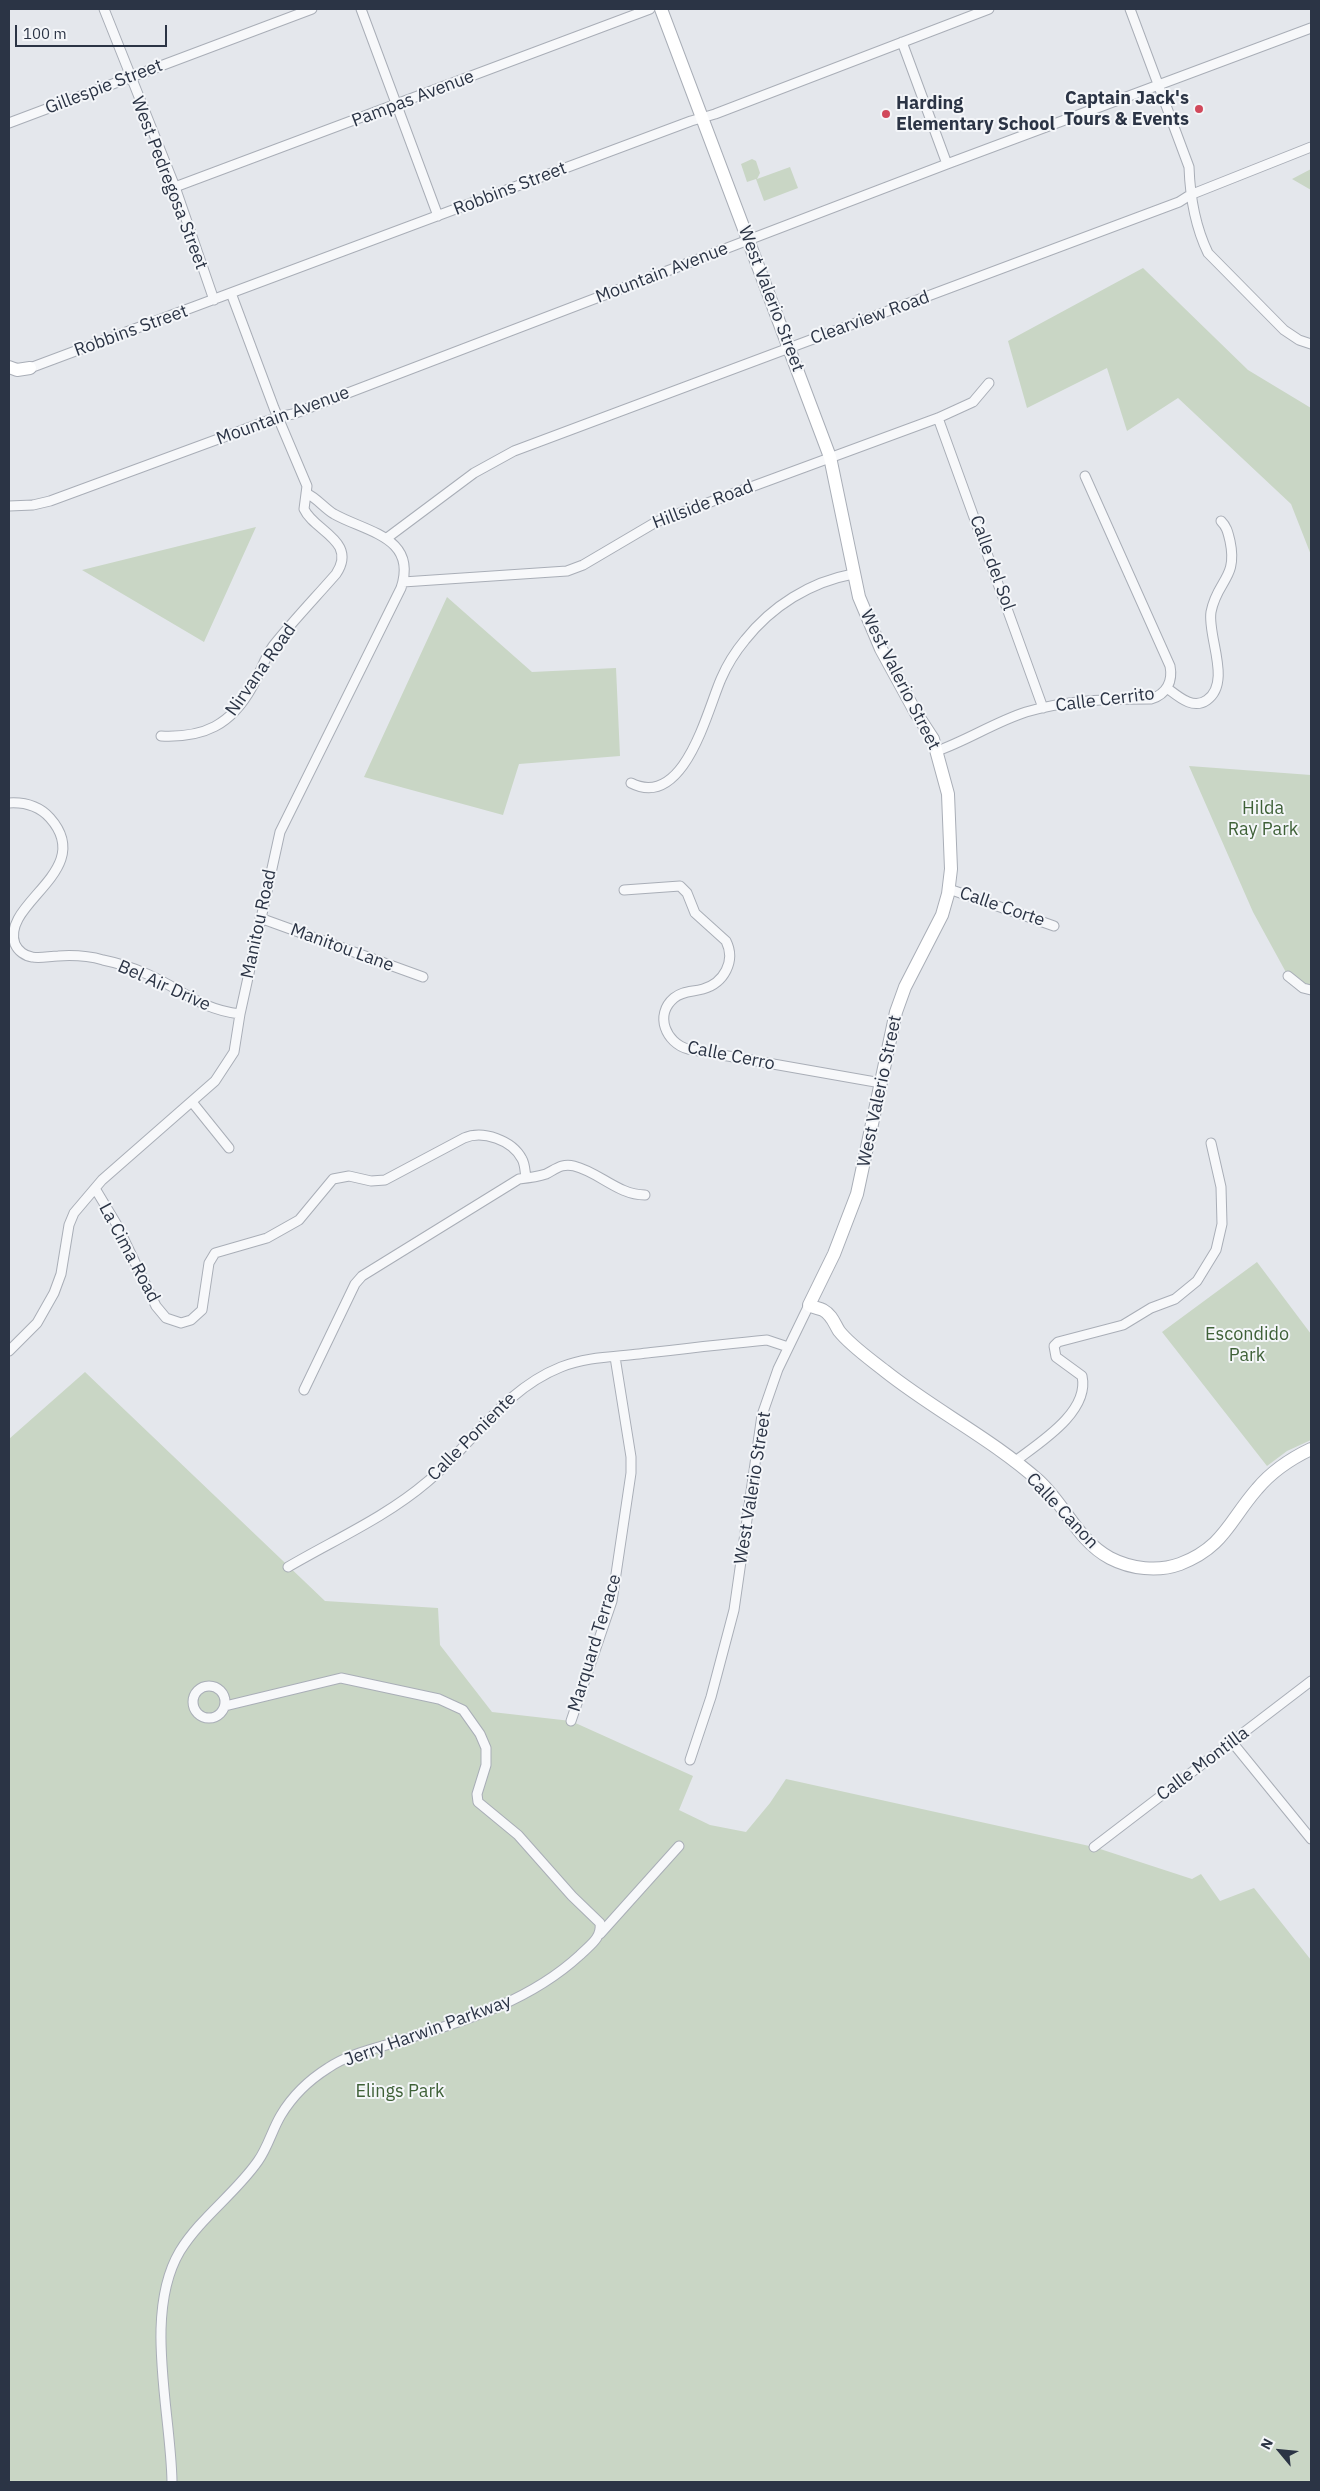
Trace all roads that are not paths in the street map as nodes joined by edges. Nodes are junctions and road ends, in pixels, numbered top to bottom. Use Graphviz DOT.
graph roads {
  1 [pos="104,9"];
  2 [pos="312,9"];
  3 [pos="361,9"];
  4 [pos="650,9"];
  5 [pos="661,9"];
  6 [pos="990,9"];
  7 [pos="1130,9"];
  8 [pos="1311,28"];
  9 [pos="902,42"];
  10 [pos="129,77"];
  11 [pos="1159,85"];
  12 [pos="398,105"];
  13 [pos="703,117"];
  14 [pos="9,123"];
  15 [pos="1311,147"];
  16 [pos="947,164"];
  17 [pos="175,187"];
  18 [pos="1190,194"];
  19 [pos="438,216"];
  20 [pos="748,240"];
  21 [pos="232,293"];
  22 [pos="214,300"];
  23 [pos="1311,344"];
  24 [pos="790,347"];
  25 [pos="9,367"];
  26 [pos="30,368"];
  27 [pos="989,382"];
  28 [pos="278,417"];
  29 [pos="938,418"];
  30 [pos="830,457"];
  31 [pos="1085,476"];
  32 [pos="306,493"];
  33 [pos="9,506"];
  34 [pos="1221,521"];
  35 [pos="387,538"];
  36 [pos="853,574"];
  37 [pos="403,582"];
  38 [pos="1167,688"];
  39 [pos="1043,708"];
  40 [pos="161,736"];
  41 [pos="938,751"];
  42 [pos="631,784"];
  43 [pos="9,803"];
  44 [pos="949,889"];
  45 [pos="624,890"];
  46 [pos="260,918"];
  47 [pos="1054,926"];
  48 [pos="1288,976"];
  49 [pos="423,977"];
  50 [pos="1311,990"];
  51 [pos="240,1014"];
  52 [pos="881,1083"];
  53 [pos="192,1102"];
  54 [pos="1211,1143"];
  55 [pos="229,1148"];
  56 [pos="526,1178"];
  57 [pos="96,1190"];
  58 [pos="645,1196"];
  59 [pos="812,1307"];
  60 [pos="788,1347"];
  61 [pos="9,1351"];
  62 [pos="615,1357"];
  63 [pos="304,1390"];
  64 [pos="1311,1449"];
  65 [pos="1014,1462"];
  66 [pos="288,1567"];
  67 [pos="1311,1681"];
  68 [pos="225,1706"];
  69 [pos="571,1721"];
  70 [pos="1232,1742"];
  71 [pos="690,1760"];
  72 [pos="1311,1839"];
  73 [pos="679,1846"];
  74 [pos="1094,1847"];
  75 [pos="600,1935"];
  76 [pos="172,2482"];
  1 -- 10 [label="street, West Pedregosa Street"];
  2 -- 10 [label="street, Gillespie Street"];
  3 -- 12 [label="street"];
  4 -- 12 [label="street, Pampas Avenue"];
  5 -- 13 [label="street, West Valerio Street"];
  6 -- 9 [label="street, Robbins Street"];
  7 -- 11 [label="street"];
  8 -- 11 [label="street, Mountain Avenue"];
  9 -- 13 [label="street, Robbins Street"];
  9 -- 16 [label="street"];
  10 -- 14 [label="street, Gillespie Street"];
  10 -- 17 [label="street, West Pedregosa Street"];
  11 -- 16 [label="street, Mountain Avenue"];
  11 -- 18 [label="street"];
  12 -- 17 [label="street, Pampas Avenue"];
  12 -- 19 [label="street"];
  13 -- 19 [label="street, Robbins Street"];
  13 -- 20 [label="street, West Valerio Street"];
  15 -- 18 [label="street, Clearview Road"];
  16 -- 20 [label="street, Mountain Avenue"];
  17 -- 22 [label="street, West Pedregosa Street"];
  18 -- 23 [label="street"];
  18 -- 24 [label="street, Clearview Road"];
  19 -- 21 [label="street, Robbins Street"];
  20 -- 24 [label="street, West Valerio Street"];
  20 -- 28 [label="street, Mountain Avenue"];
  21 -- 22 [label="street, Robbins Street"];
  21 -- 28 [label="street"];
  22 -- 26 [label="street, Robbins Street"];
  24 -- 30 [label="street, West Valerio Street"];
  24 -- 35 [label="street, Clearview Road"];
  25 -- 26 [label="street"];
  27 -- 29 [label="street, Hillside Road"];
  28 -- 32 [label="street"];
  28 -- 33 [label="street, Mountain Avenue"];
  29 -- 30 [label="street, Hillside Road"];
  29 -- 39 [label="street, Calle del Sol"];
  30 -- 36 [label="street, West Valerio Street"];
  30 -- 37 [label="street, Hillside Road"];
  31 -- 38 [label="street, Calle Cerrito"];
  32 -- 35 [label="street, Manitou Road"];
  32 -- 40 [label="street, Nirvana Road"];
  34 -- 38 [label="street"];
  35 -- 37 [label="street, Manitou Road"];
  36 -- 41 [label="street, West Valerio Street"];
  36 -- 42 [label="street"];
  37 -- 46 [label="street, Manitou Road"];
  38 -- 39 [label="street, Calle Cerrito"];
  39 -- 41 [label="street, Calle Cerrito"];
  41 -- 44 [label="street, West Valerio Street"];
  43 -- 51 [label="street, Bel Air Drive"];
  44 -- 47 [label="street, Calle Corte"];
  44 -- 52 [label="street, West Valerio Street"];
  45 -- 52 [label="street, Calle Cerro"];
  46 -- 49 [label="street, Manitou Lane"];
  46 -- 51 [label="street, Manitou Road"];
  48 -- 50 [label="street"];
  51 -- 53 [label="street, Manitou Road"];
  52 -- 59 [label="street, West Valerio Street"];
  53 -- 55 [label="street"];
  53 -- 57 [label="street, Manitou Road"];
  54 -- 65 [label="street"];
  56 -- 57 [label="street, La Cima Road"];
  56 -- 58 [label="street"];
  56 -- 63 [label="street"];
  57 -- 61 [label="street, Manitou Road"];
  59 -- 60 [label="street, West Valerio Street"];
  59 -- 65 [label="street, Calle Canon"];
  60 -- 62 [label="street, Calle Poniente"];
  60 -- 71 [label="street, West Valerio Street"];
  62 -- 66 [label="street, Calle Poniente"];
  62 -- 69 [label="street, Marquard Terrace"];
  64 -- 65 [label="street, Calle Canon"];
  67 -- 70 [label="street, Calle Montilla"];
  68 -- 75 [label="street"];
  70 -- 72 [label="street"];
  70 -- 74 [label="street, Calle Montilla"];
  73 -- 75 [label="street, Jerry Harwin Parkway"];
  75 -- 76 [label="street, Jerry Harwin Parkway"];
}
